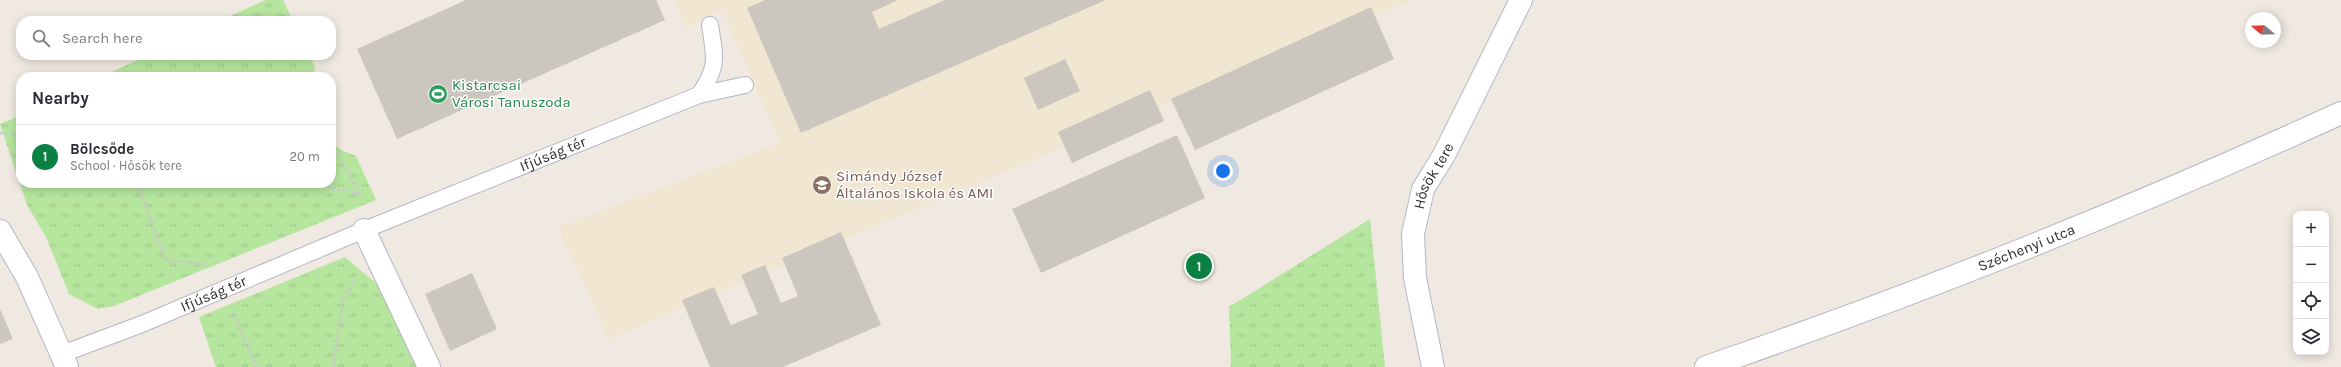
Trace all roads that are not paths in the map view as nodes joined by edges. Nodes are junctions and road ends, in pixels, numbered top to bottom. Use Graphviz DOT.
graph roads {
  1 [pos="1521,0"];
  2 [pos="710,25"];
  3 [pos="744,85"];
  4 [pos="699,94"];
  5 [pos="2341,113"];
  6 [pos="0,231"];
  7 [pos="370,235"];
  8 [pos="65,361"];
  9 [pos="429,367"];
  10 [pos="1433,367"];
  11 [pos="1706,367"];
  1 -- 10 [label="main road, Hősök tere"];
  2 -- 4 [label="lane"];
  3 -- 4 [label="lane, Ifjúság tér"];
  4 -- 7 [label="lane, Ifjúság tér"];
  5 -- 11 [label="main road, Széchenyi utca"];
  6 -- 8 [label="main road, Ifjúság tér"];
  7 -- 8 [label="lane, Ifjúság tér"];
  7 -- 9 [label="main road"];
}
